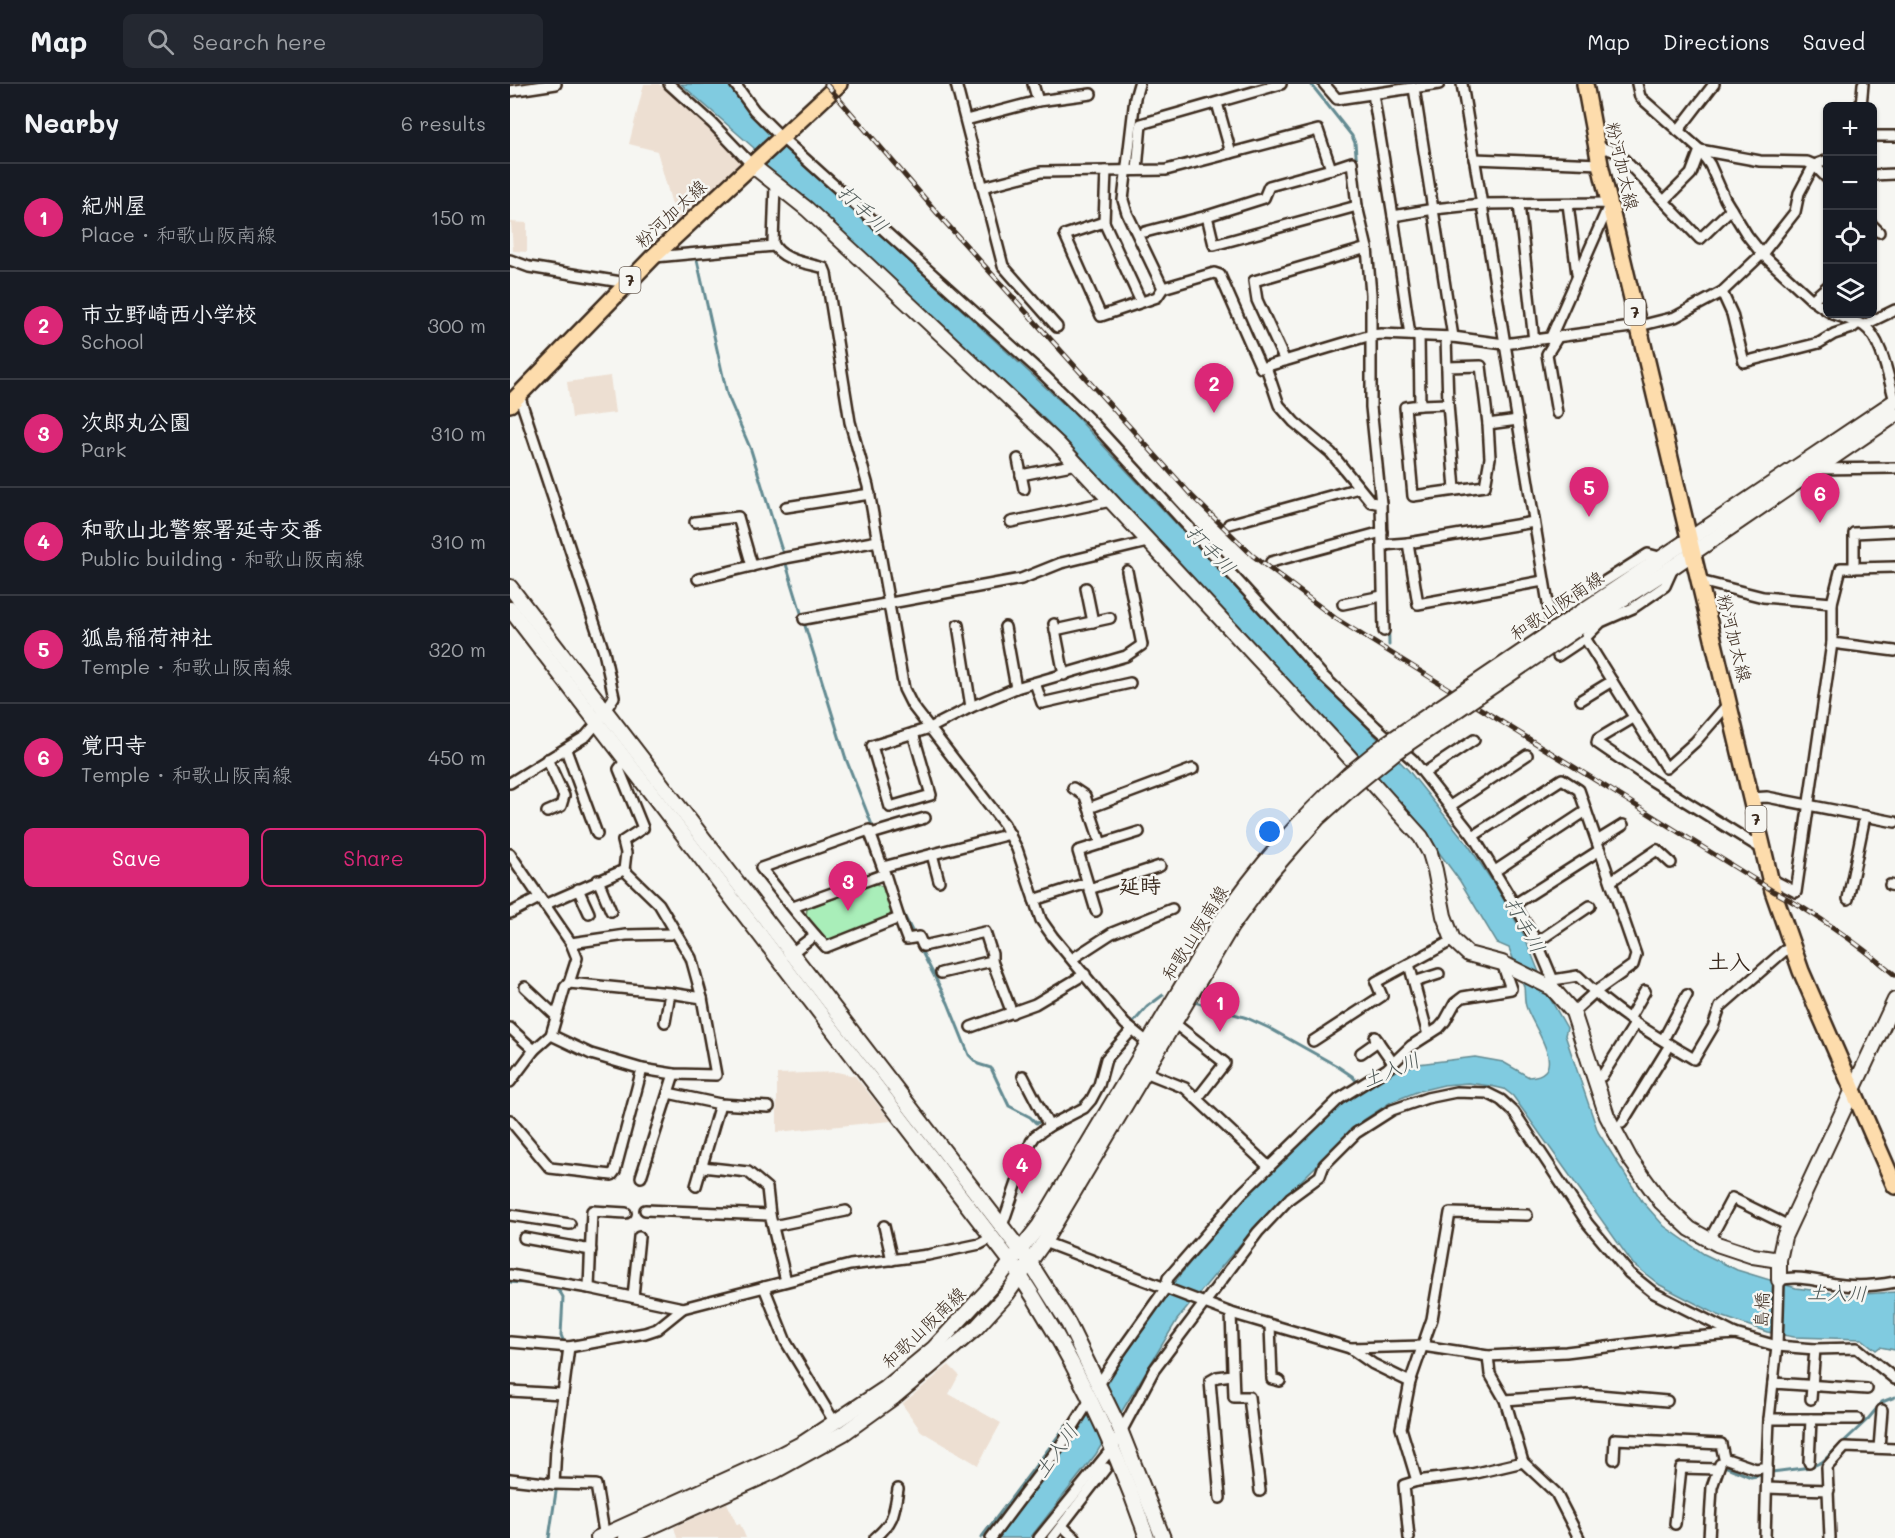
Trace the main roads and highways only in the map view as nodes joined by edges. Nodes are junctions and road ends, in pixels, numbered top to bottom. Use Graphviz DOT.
graph roads {
  1 [pos="839,84"];
  2 [pos="1585,84"];
  3 [pos="514,400"];
  4 [pos="1895,1186"];
  1 -- 3 [label="main road, 粉河加太線 / 7"];
  2 -- 4 [label="main road, 粉河加太線 / 7"];
}
